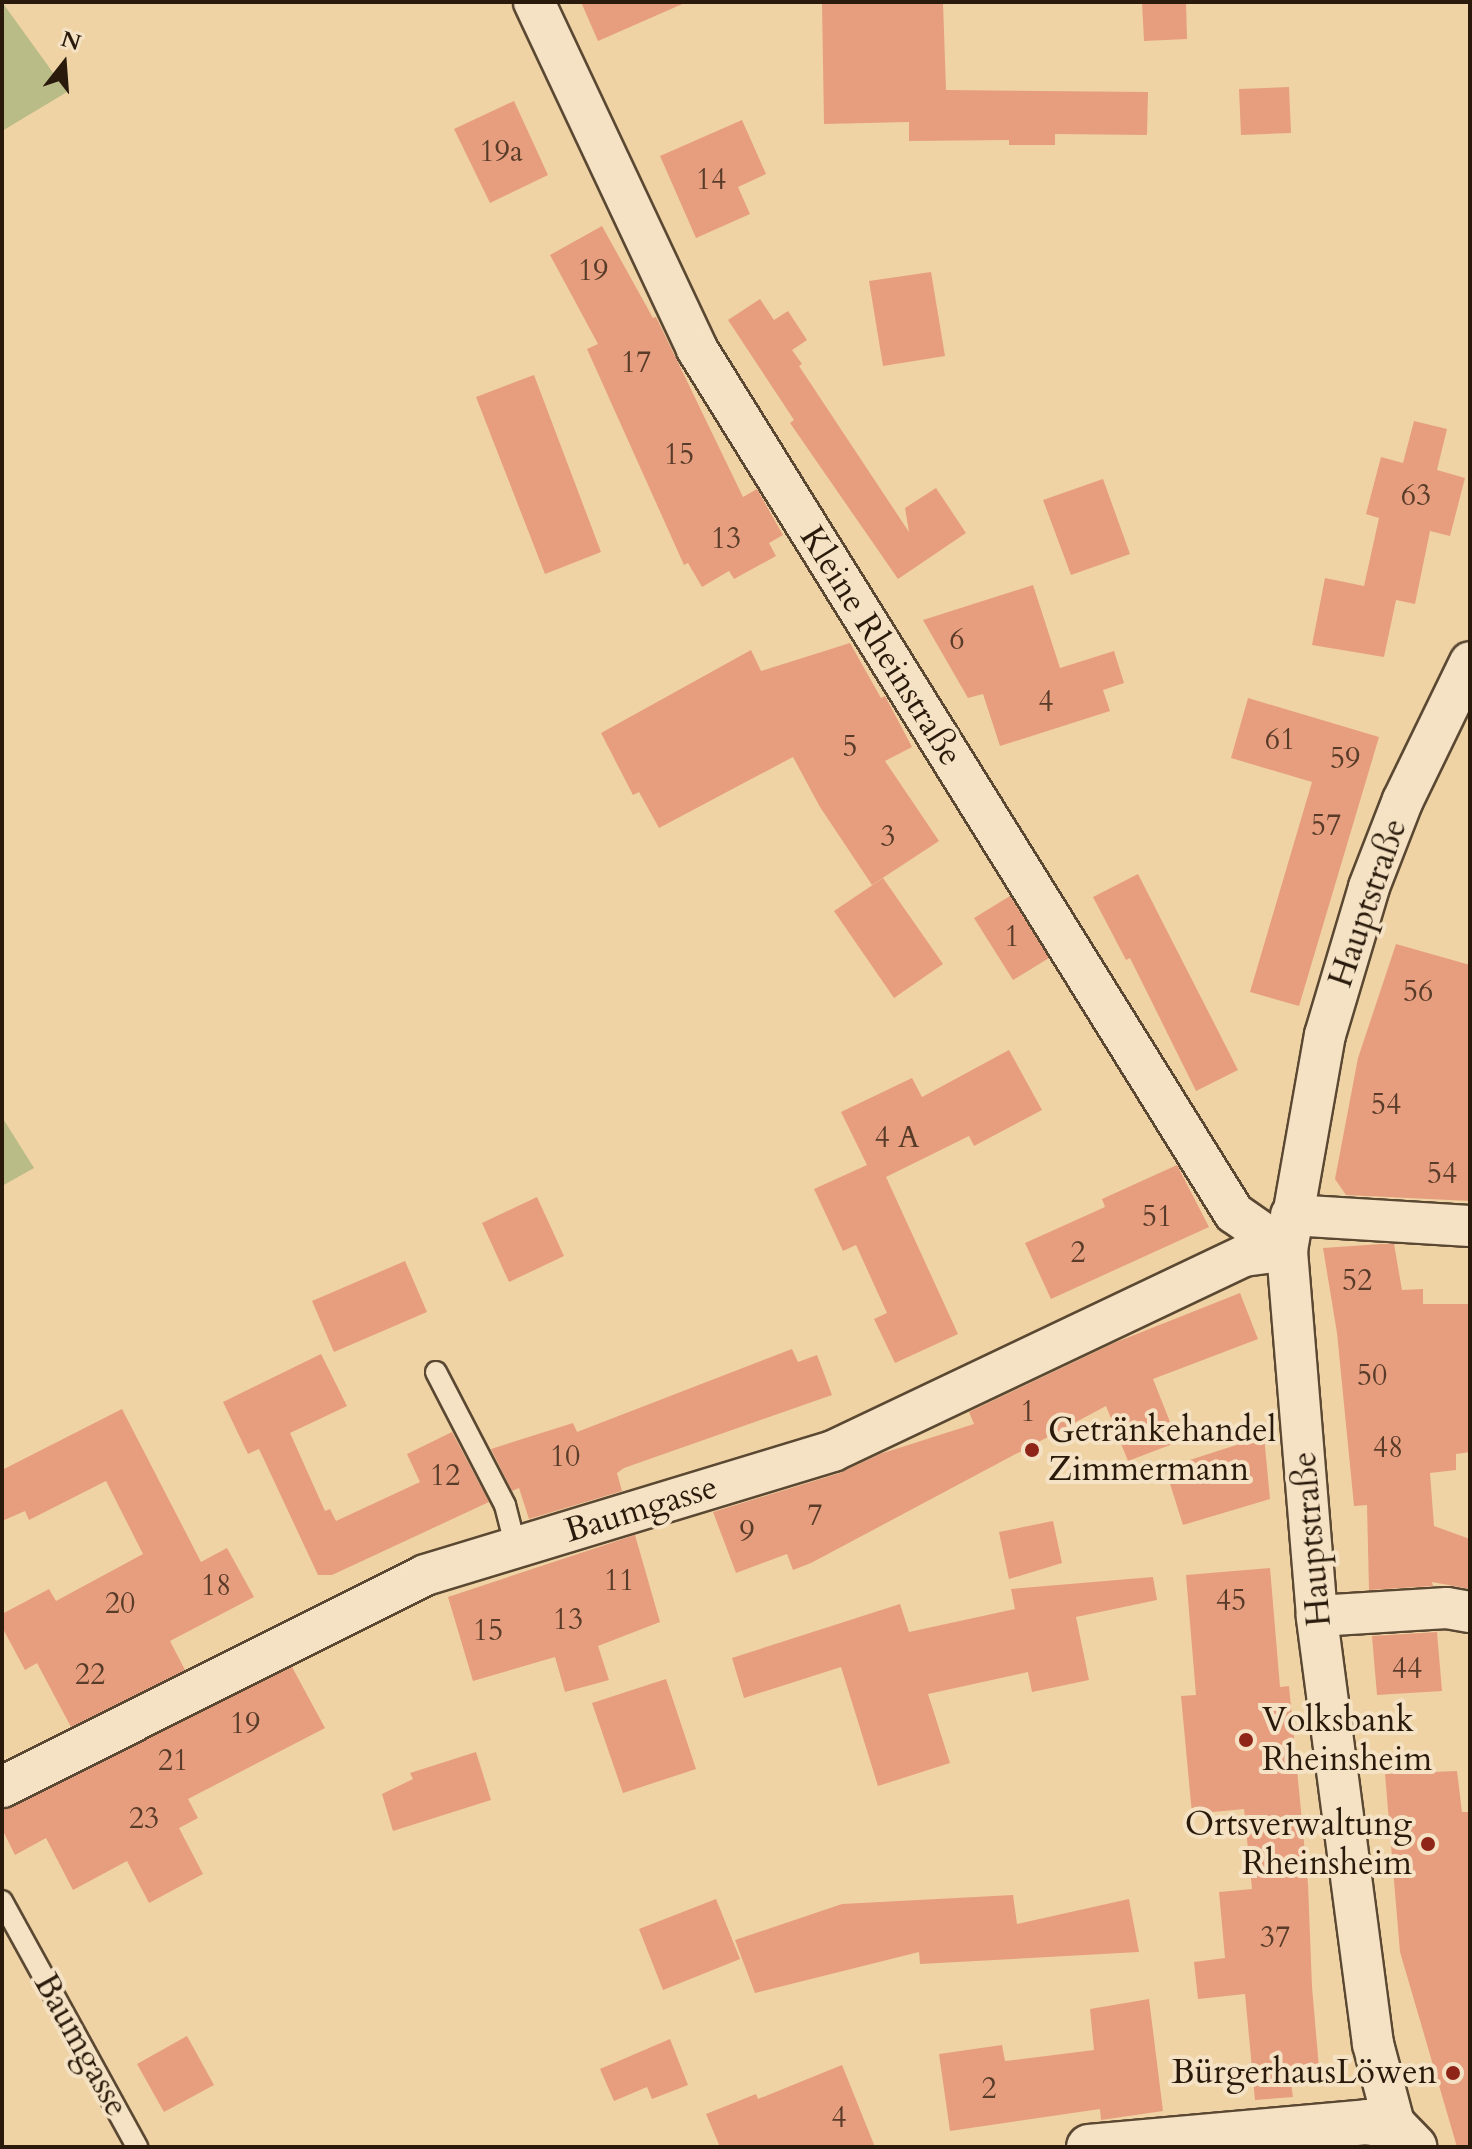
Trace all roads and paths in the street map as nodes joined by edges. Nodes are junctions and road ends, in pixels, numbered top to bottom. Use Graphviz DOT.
graph roads {
  1 [pos="534,2"];
  2 [pos="1468,670"];
  3 [pos="1470,1226"];
  4 [pos="1289,1232"];
  5 [pos="436,1372"];
  6 [pos="516,1548"];
  7 [pos="1470,1612"];
  8 [pos="1317,1616"];
  9 [pos="2,1787"];
  10 [pos="2,1901"];
  11 [pos="1404,2137"];
  12 [pos="137,2147"];
  13 [pos="1089,2147"];
  1 -- 4 [label="street, Kleine Rheinstraße"];
  2 -- 4 [label="street, Hauptstraße"];
  3 -- 4 [label="street, Baumgasse"];
  4 -- 6 [label="street, Baumgasse"];
  4 -- 8 [label="street, Hauptstraße"];
  5 -- 6 [label="lane"];
  6 -- 9 [label="street, Baumgasse"];
  7 -- 8 [label="street"];
  8 -- 11 [label="street, Hauptstraße"];
  10 -- 12 [label="lane, Baumgasse"];
  11 -- 13 [label="street"];
}
